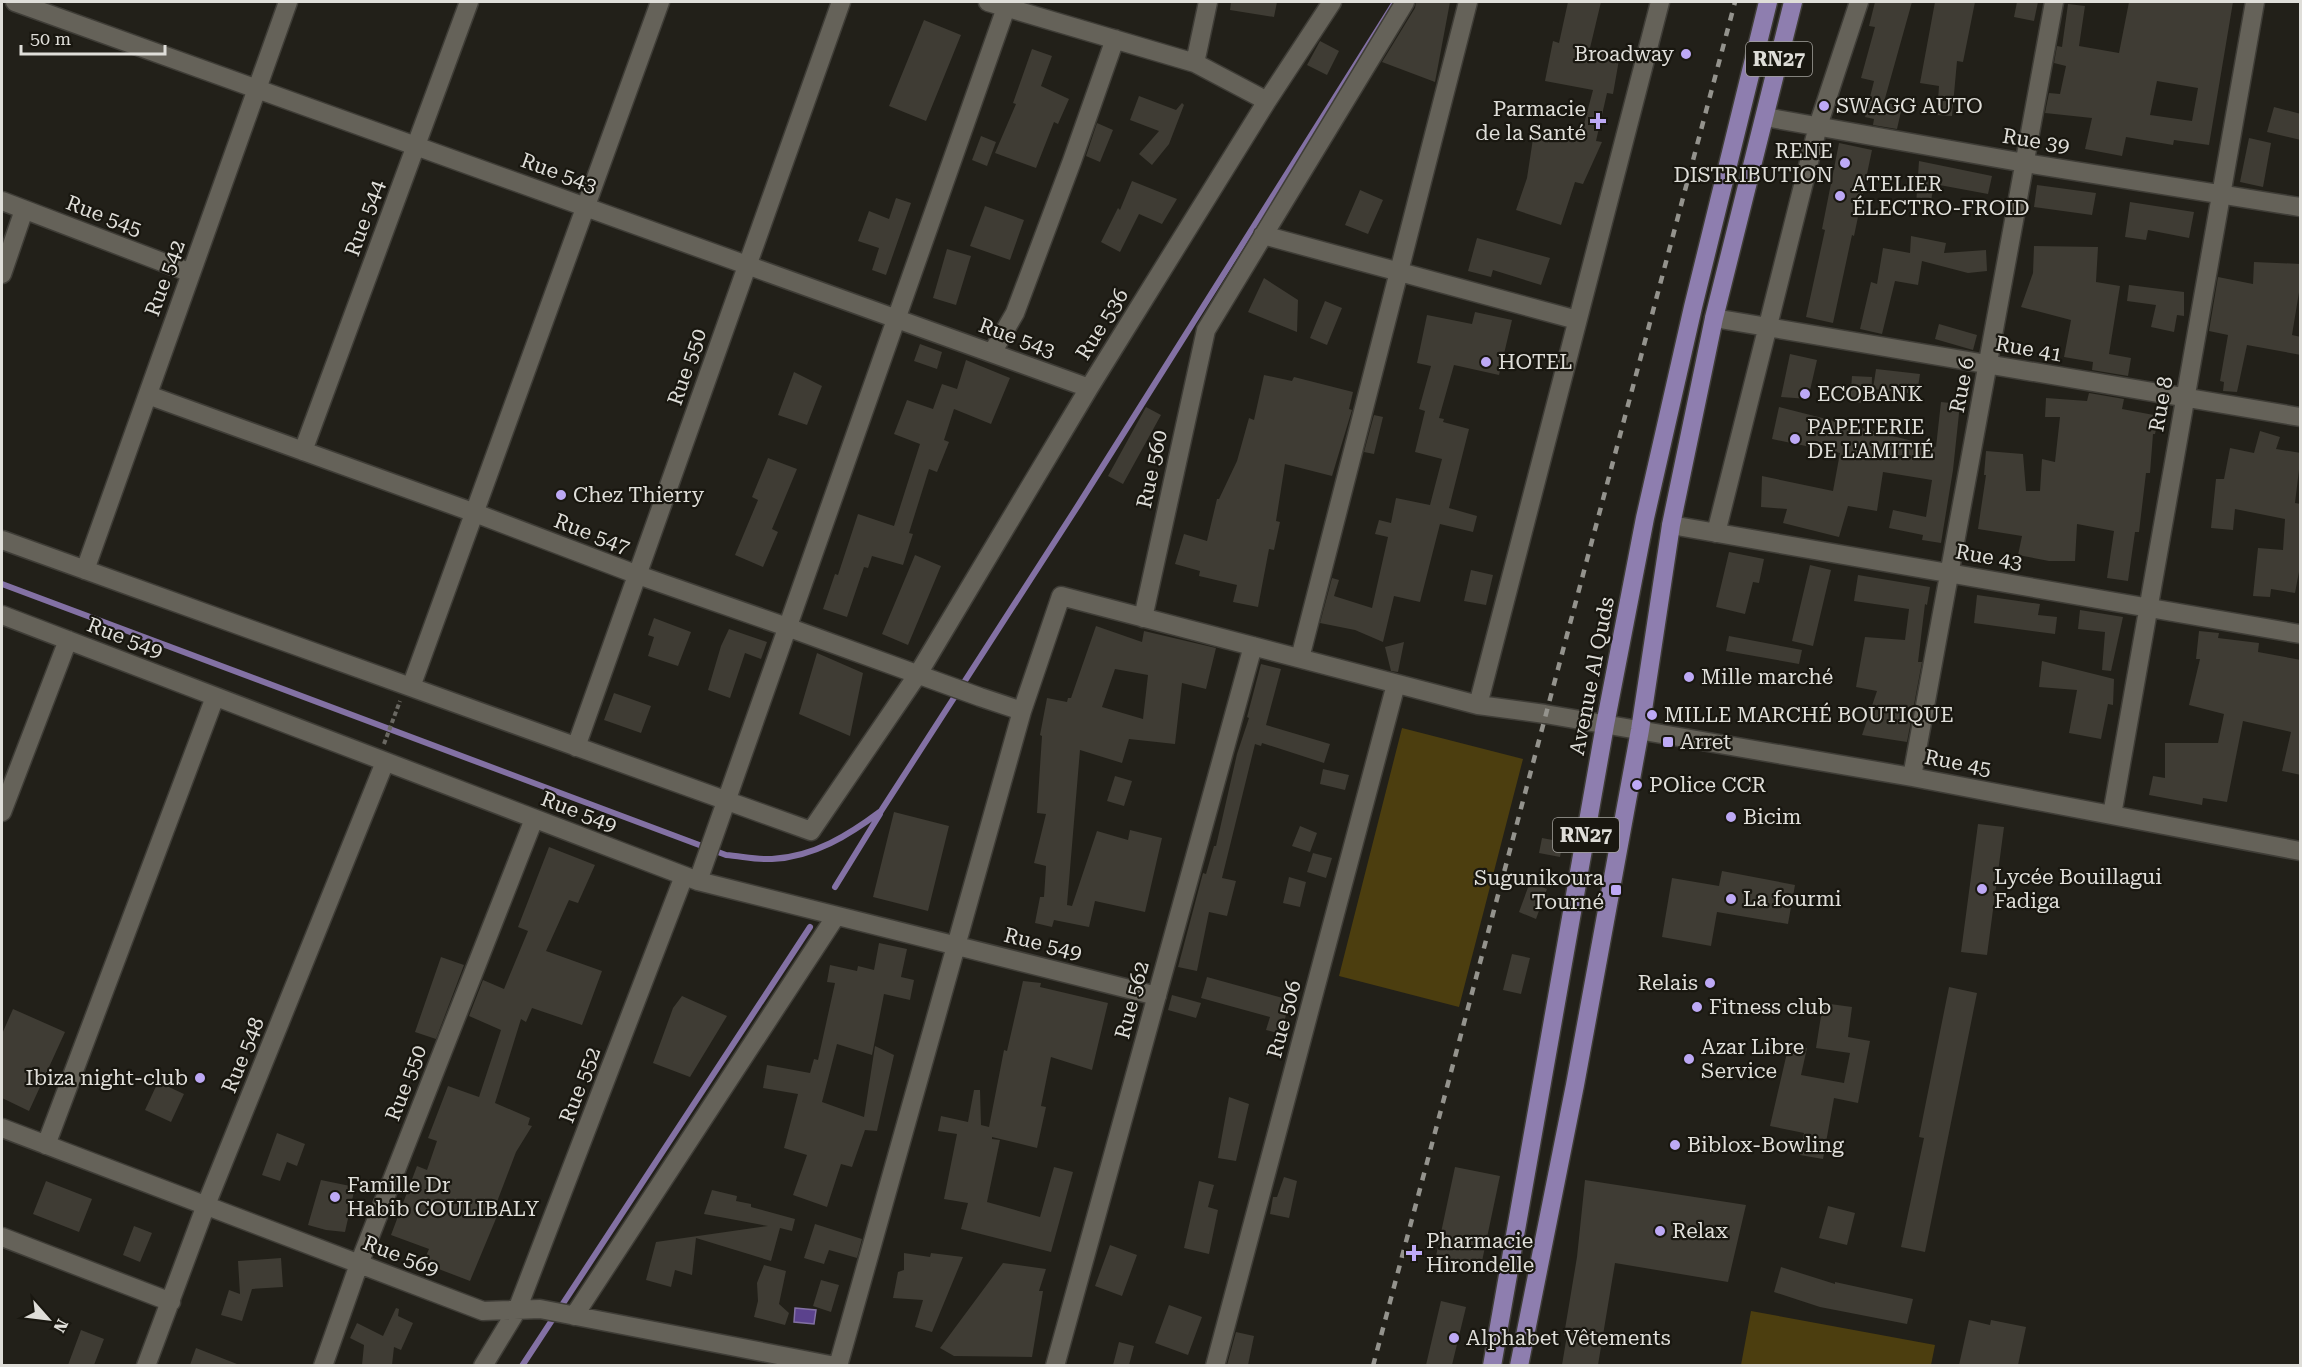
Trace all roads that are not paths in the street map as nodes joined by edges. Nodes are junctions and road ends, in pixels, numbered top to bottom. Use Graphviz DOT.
graph roads {
  1 [pos="15,2"];
  2 [pos="288,2"];
  3 [pos="469,2"];
  4 [pos="660,2"];
  5 [pos="841,2"];
  6 [pos="988,2"];
  7 [pos="1208,2"];
  8 [pos="1332,2"];
  9 [pos="1405,2"];
  10 [pos="1468,2"];
  11 [pos="1660,2"];
  12 [pos="1768,2"];
  13 [pos="1793,2"];
  14 [pos="1859,2"];
  15 [pos="2054,2"];
  16 [pos="2255,2"];
  17 [pos="1007,5"];
  18 [pos="1115,39"];
  19 [pos="1195,63"];
  20 [pos="257,88"];
  21 [pos="1267,101"];
  22 [pos="1765,117"];
  23 [pos="1818,126"];
  24 [pos="416,146"];
  25 [pos="2025,163"];
  26 [pos="2221,194"];
  27 [pos="2,201"];
  28 [pos="586,207"];
  29 [pos="2301,207"];
  30 [pos="24,210"];
  31 [pos="1263,235"];
  32 [pos="747,265"];
  33 [pos="1399,272"];
  34 [pos="191,273"];
  35 [pos="2,274"];
  36 [pos="896,318"];
  37 [pos="1714,318"];
  38 [pos="1577,320"];
  39 [pos="1766,327"];
  40 [pos="992,353"];
  41 [pos="1989,365"];
  42 [pos="1089,388"];
  43 [pos="148,395"];
  44 [pos="2186,398"];
  45 [pos="2301,417"];
  46 [pos="303,451"];
  47 [pos="475,513"];
  48 [pos="1671,525"];
  49 [pos="1716,533"];
  50 [pos="2,540"];
  51 [pos="85,570"];
  52 [pos="1950,573"];
  53 [pos="638,575"];
  54 [pos="2148,607"];
  55 [pos="2,615"];
  56 [pos="1143,618"];
  57 [pos="788,627"];
  58 [pos="2301,634"];
  59 [pos="68,640"];
  60 [pos="1253,646"];
  61 [pos="1300,658"];
  62 [pos="918,674"];
  63 [pos="1396,684"];
  64 [pos="411,687"];
  65 [pos="215,696"];
  66 [pos="1478,705"];
  67 [pos="1022,711"];
  68 [pos="1605,725"];
  69 [pos="1640,730"];
  70 [pos="576,747"];
  71 [pos="386,762"];
  72 [pos="1912,777"];
  73 [pos="726,801"];
  74 [pos="2,812"];
  75 [pos="2112,815"];
  76 [pos="534,819"];
  77 [pos="2301,851"];
  78 [pos="691,879"];
  79 [pos="836,916"];
  80 [pos="956,946"];
  81 [pos="1156,996"];
  82 [pos="2,1128"];
  83 [pos="46,1145"];
  84 [pos="206,1205"];
  85 [pos="2,1237"];
  86 [pos="359,1264"];
  87 [pos="171,1302"];
  88 [pos="517,1310"];
  89 [pos="574,1316"];
  90 [pos="146,1365"];
  91 [pos="323,1365"];
  92 [pos="483,1365"];
  93 [pos="837,1365"];
  94 [pos="1055,1365"];
  95 [pos="1215,1365"];
  96 [pos="1492,1365"];
  97 [pos="1519,1365"];
  1 -- 20 [label="street, Rue 543"];
  2 -- 20 [label="street, Rue 542"];
  3 -- 24 [label="street, Rue 544"];
  4 -- 28 [label="street"];
  5 -- 32 [label="street, Rue 550"];
  6 -- 17 [label="street"];
  7 -- 19 [label="street"];
  8 -- 21 [label="street, Rue 536"];
  9 -- 31 [label="street, Rue 560"];
  10 -- 33 [label="street"];
  11 -- 38 [label="street"];
  12 -- 68 [label="main road, Avenue Al Quds / RN27"];
  13 -- 22 [label="main road, RN27"];
  14 -- 23 [label="street"];
  15 -- 25 [label="street, Rue 6"];
  16 -- 26 [label="street, Rue 8"];
  17 -- 18 [label="street"];
  17 -- 36 [label="street, Rue 552"];
  18 -- 19 [label="street"];
  18 -- 40 [label="street"];
  19 -- 21 [label="street"];
  20 -- 24 [label="street, Rue 543"];
  20 -- 34 [label="street, Rue 542"];
  21 -- 42 [label="street, Rue 536"];
  22 -- 23 [label="street, Rue 39"];
  22 -- 37 [label="main road, RN27"];
  23 -- 25 [label="street, Rue 39"];
  23 -- 39 [label="street"];
  24 -- 28 [label="street, Rue 543"];
  24 -- 46 [label="street, Rue 544"];
  25 -- 26 [label="street, Rue 39"];
  25 -- 41 [label="street, Rue 6"];
  26 -- 29 [label="street, Rue 39"];
  26 -- 44 [label="street, Rue 8"];
  27 -- 30 [label="street, Rue 545"];
  28 -- 32 [label="street, Rue 543"];
  28 -- 47 [label="street"];
  30 -- 34 [label="street, Rue 545"];
  30 -- 35 [label="street"];
  31 -- 33 [label="street"];
  31 -- 56 [label="street, Rue 560"];
  32 -- 36 [label="street, Rue 543"];
  32 -- 53 [label="street, Rue 550"];
  33 -- 38 [label="street"];
  33 -- 61 [label="street"];
  34 -- 43 [label="street, Rue 542"];
  36 -- 40 [label="street, Rue 543"];
  36 -- 57 [label="street, Rue 552"];
  37 -- 39 [label="street, Rue 41"];
  37 -- 48 [label="main road, RN27"];
  38 -- 66 [label="street"];
  39 -- 41 [label="street, Rue 41"];
  39 -- 49 [label="street"];
  40 -- 42 [label="street, Rue 543"];
  41 -- 44 [label="street, Rue 41"];
  41 -- 52 [label="street, Rue 6"];
  42 -- 62 [label="street, Rue 536"];
  43 -- 46 [label="street, Rue 547"];
  43 -- 51 [label="street, Rue 542"];
  44 -- 45 [label="street, Rue 41"];
  44 -- 54 [label="street, Rue 8"];
  46 -- 47 [label="street, Rue 547"];
  47 -- 53 [label="street, Rue 547"];
  47 -- 64 [label="street"];
  48 -- 49 [label="street, Rue 43"];
  48 -- 69 [label="main road, RN27"];
  49 -- 52 [label="street, Rue 43"];
  50 -- 51 [label="street"];
  51 -- 64 [label="street"];
  52 -- 54 [label="street, Rue 43"];
  52 -- 72 [label="street, Rue 6"];
  53 -- 57 [label="street, Rue 547"];
  53 -- 70 [label="street, Rue 550"];
  54 -- 58 [label="street, Rue 43"];
  54 -- 75 [label="street, Rue 8"];
  55 -- 59 [label="street, Rue 549"];
  56 -- 60 [label="street, Rue 45"];
  56 -- 67 [label="street, Rue 45"];
  57 -- 62 [label="street, Rue 547"];
  57 -- 73 [label="street, Rue 552"];
  59 -- 65 [label="street, Rue 549"];
  59 -- 74 [label="street"];
  60 -- 61 [label="street, Rue 45"];
  60 -- 81 [label="street, Rue 562"];
  61 -- 63 [label="street, Rue 45"];
  62 -- 67 [label="street, Rue 547"];
  62 -- 73 [label="street, Rue 536"];
  63 -- 66 [label="street, Rue 45"];
  63 -- 95 [label="street, Rue 506"];
  64 -- 70 [label="street"];
  65 -- 71 [label="street, Rue 549"];
  65 -- 83 [label="street"];
  66 -- 68 [label="street, Rue 45"];
  67 -- 80 [label="street"];
  68 -- 69 [label="street, Rue 45"];
  68 -- 96 [label="main road, Avenue Al Quds / RN27"];
  69 -- 72 [label="street, Rue 45"];
  69 -- 97 [label="main road, RN27"];
  70 -- 73 [label="street"];
  71 -- 76 [label="street, Rue 549"];
  71 -- 84 [label="street, Rue 548"];
  72 -- 75 [label="street, Rue 45"];
  73 -- 78 [label="street, Rue 552"];
  75 -- 77 [label="street, Rue 45"];
  76 -- 78 [label="street, Rue 549"];
  76 -- 86 [label="street, Rue 550"];
  78 -- 79 [label="street, Rue 549"];
  78 -- 88 [label="street, Rue 552"];
  79 -- 80 [label="street, Rue 549"];
  79 -- 89 [label="street"];
  80 -- 81 [label="street, Rue 549"];
  80 -- 93 [label="street"];
  81 -- 94 [label="street, Rue 562"];
  82 -- 83 [label="street, Rue 569"];
  83 -- 84 [label="street, Rue 569"];
  84 -- 86 [label="street, Rue 569"];
  84 -- 87 [label="street, Rue 548"];
  85 -- 87 [label="street"];
  86 -- 88 [label="street, Rue 569"];
  86 -- 91 [label="street, Rue 550"];
  87 -- 90 [label="street, Rue 548"];
  88 -- 89 [label="street, Rue 569"];
  88 -- 92 [label="street, Rue 552"];
  89 -- 93 [label="street, Rue 569"];
}
